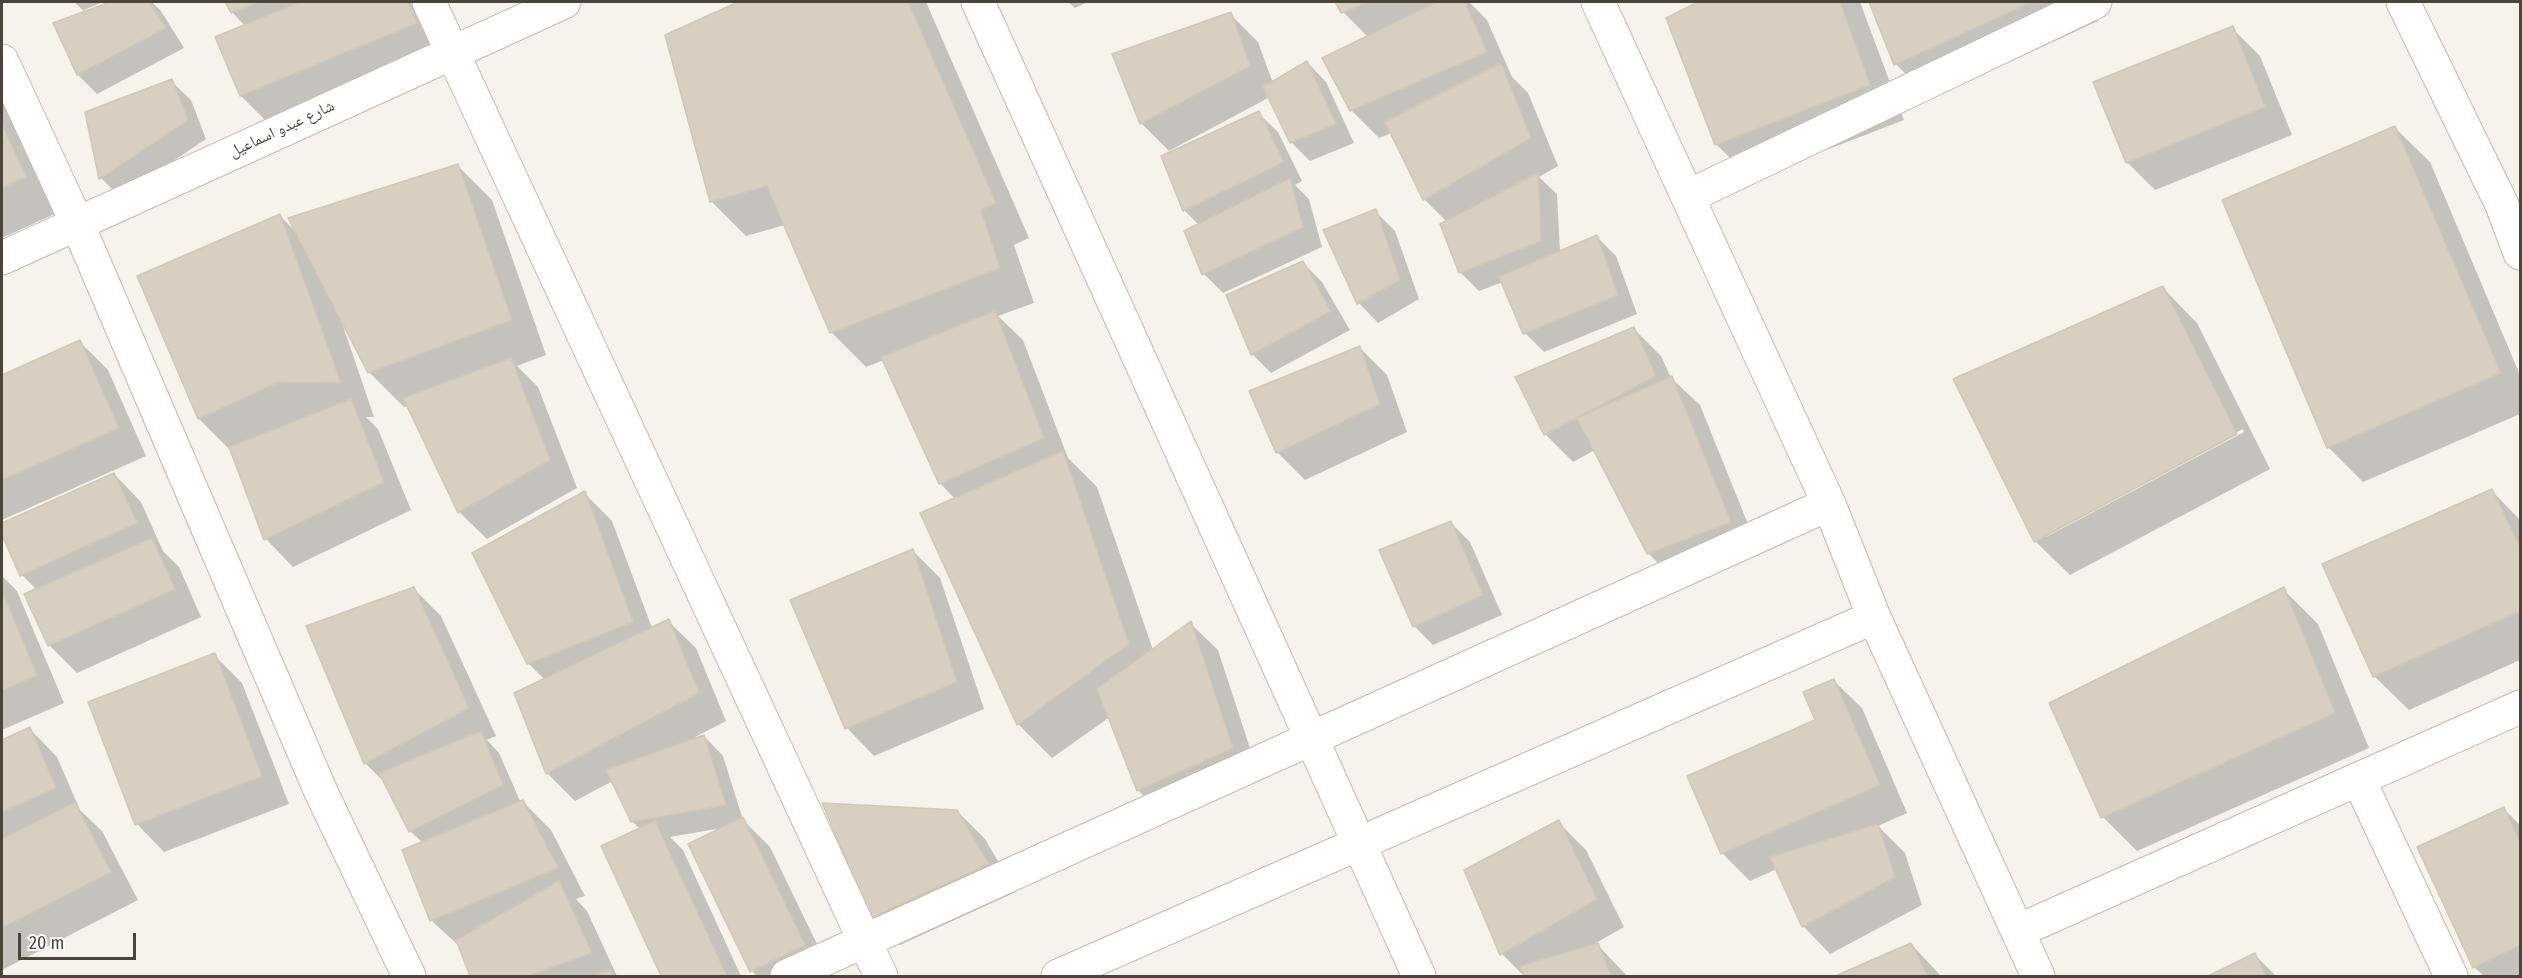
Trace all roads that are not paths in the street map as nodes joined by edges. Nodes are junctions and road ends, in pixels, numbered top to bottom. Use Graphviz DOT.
graph roads {
  1 [pos="429,2"];
  2 [pos="564,2"];
  3 [pos="978,2"];
  4 [pos="1598,2"];
  5 [pos="2095,2"];
  6 [pos="2403,2"];
  7 [pos="452,52"];
  8 [pos="2,61"];
  9 [pos="1689,196"];
  10 [pos="2511,200"];
  11 [pos="77,223"];
  12 [pos="2520,253"];
  13 [pos="2,258"];
  14 [pos="1829,504"];
  15 [pos="1874,617"];
  16 [pos="2520,707"];
  17 [pos="1312,738"];
  18 [pos="2359,780"];
  19 [pos="1360,844"];
  20 [pos="2018,932"];
  21 [pos="866,940"];
  22 [pos="409,976"];
  23 [pos="787,976"];
  24 [pos="881,976"];
  25 [pos="1058,976"];
  26 [pos="1419,976"];
  27 [pos="2038,976"];
  28 [pos="2451,976"];
  1 -- 7 [label="street"];
  2 -- 7 [label="street, شارع عبدو اسماعيل"];
  3 -- 17 [label="street"];
  4 -- 9 [label="street"];
  5 -- 9 [label="street"];
  6 -- 10 [label="street"];
  7 -- 11 [label="street, شارع عبدو اسماعيل"];
  7 -- 21 [label="street"];
  8 -- 11 [label="street"];
  9 -- 14 [label="street"];
  10 -- 12 [label="street"];
  11 -- 13 [label="street, شارع عبدو اسماعيل"];
  11 -- 22 [label="street"];
  14 -- 15 [label="street"];
  14 -- 17 [label="street"];
  15 -- 19 [label="street"];
  15 -- 20 [label="street"];
  16 -- 18 [label="street"];
  17 -- 19 [label="street"];
  17 -- 21 [label="street"];
  18 -- 20 [label="street"];
  18 -- 28 [label="street"];
  19 -- 25 [label="street"];
  19 -- 26 [label="street"];
  20 -- 27 [label="street"];
  21 -- 23 [label="street"];
  21 -- 24 [label="street"];
}
